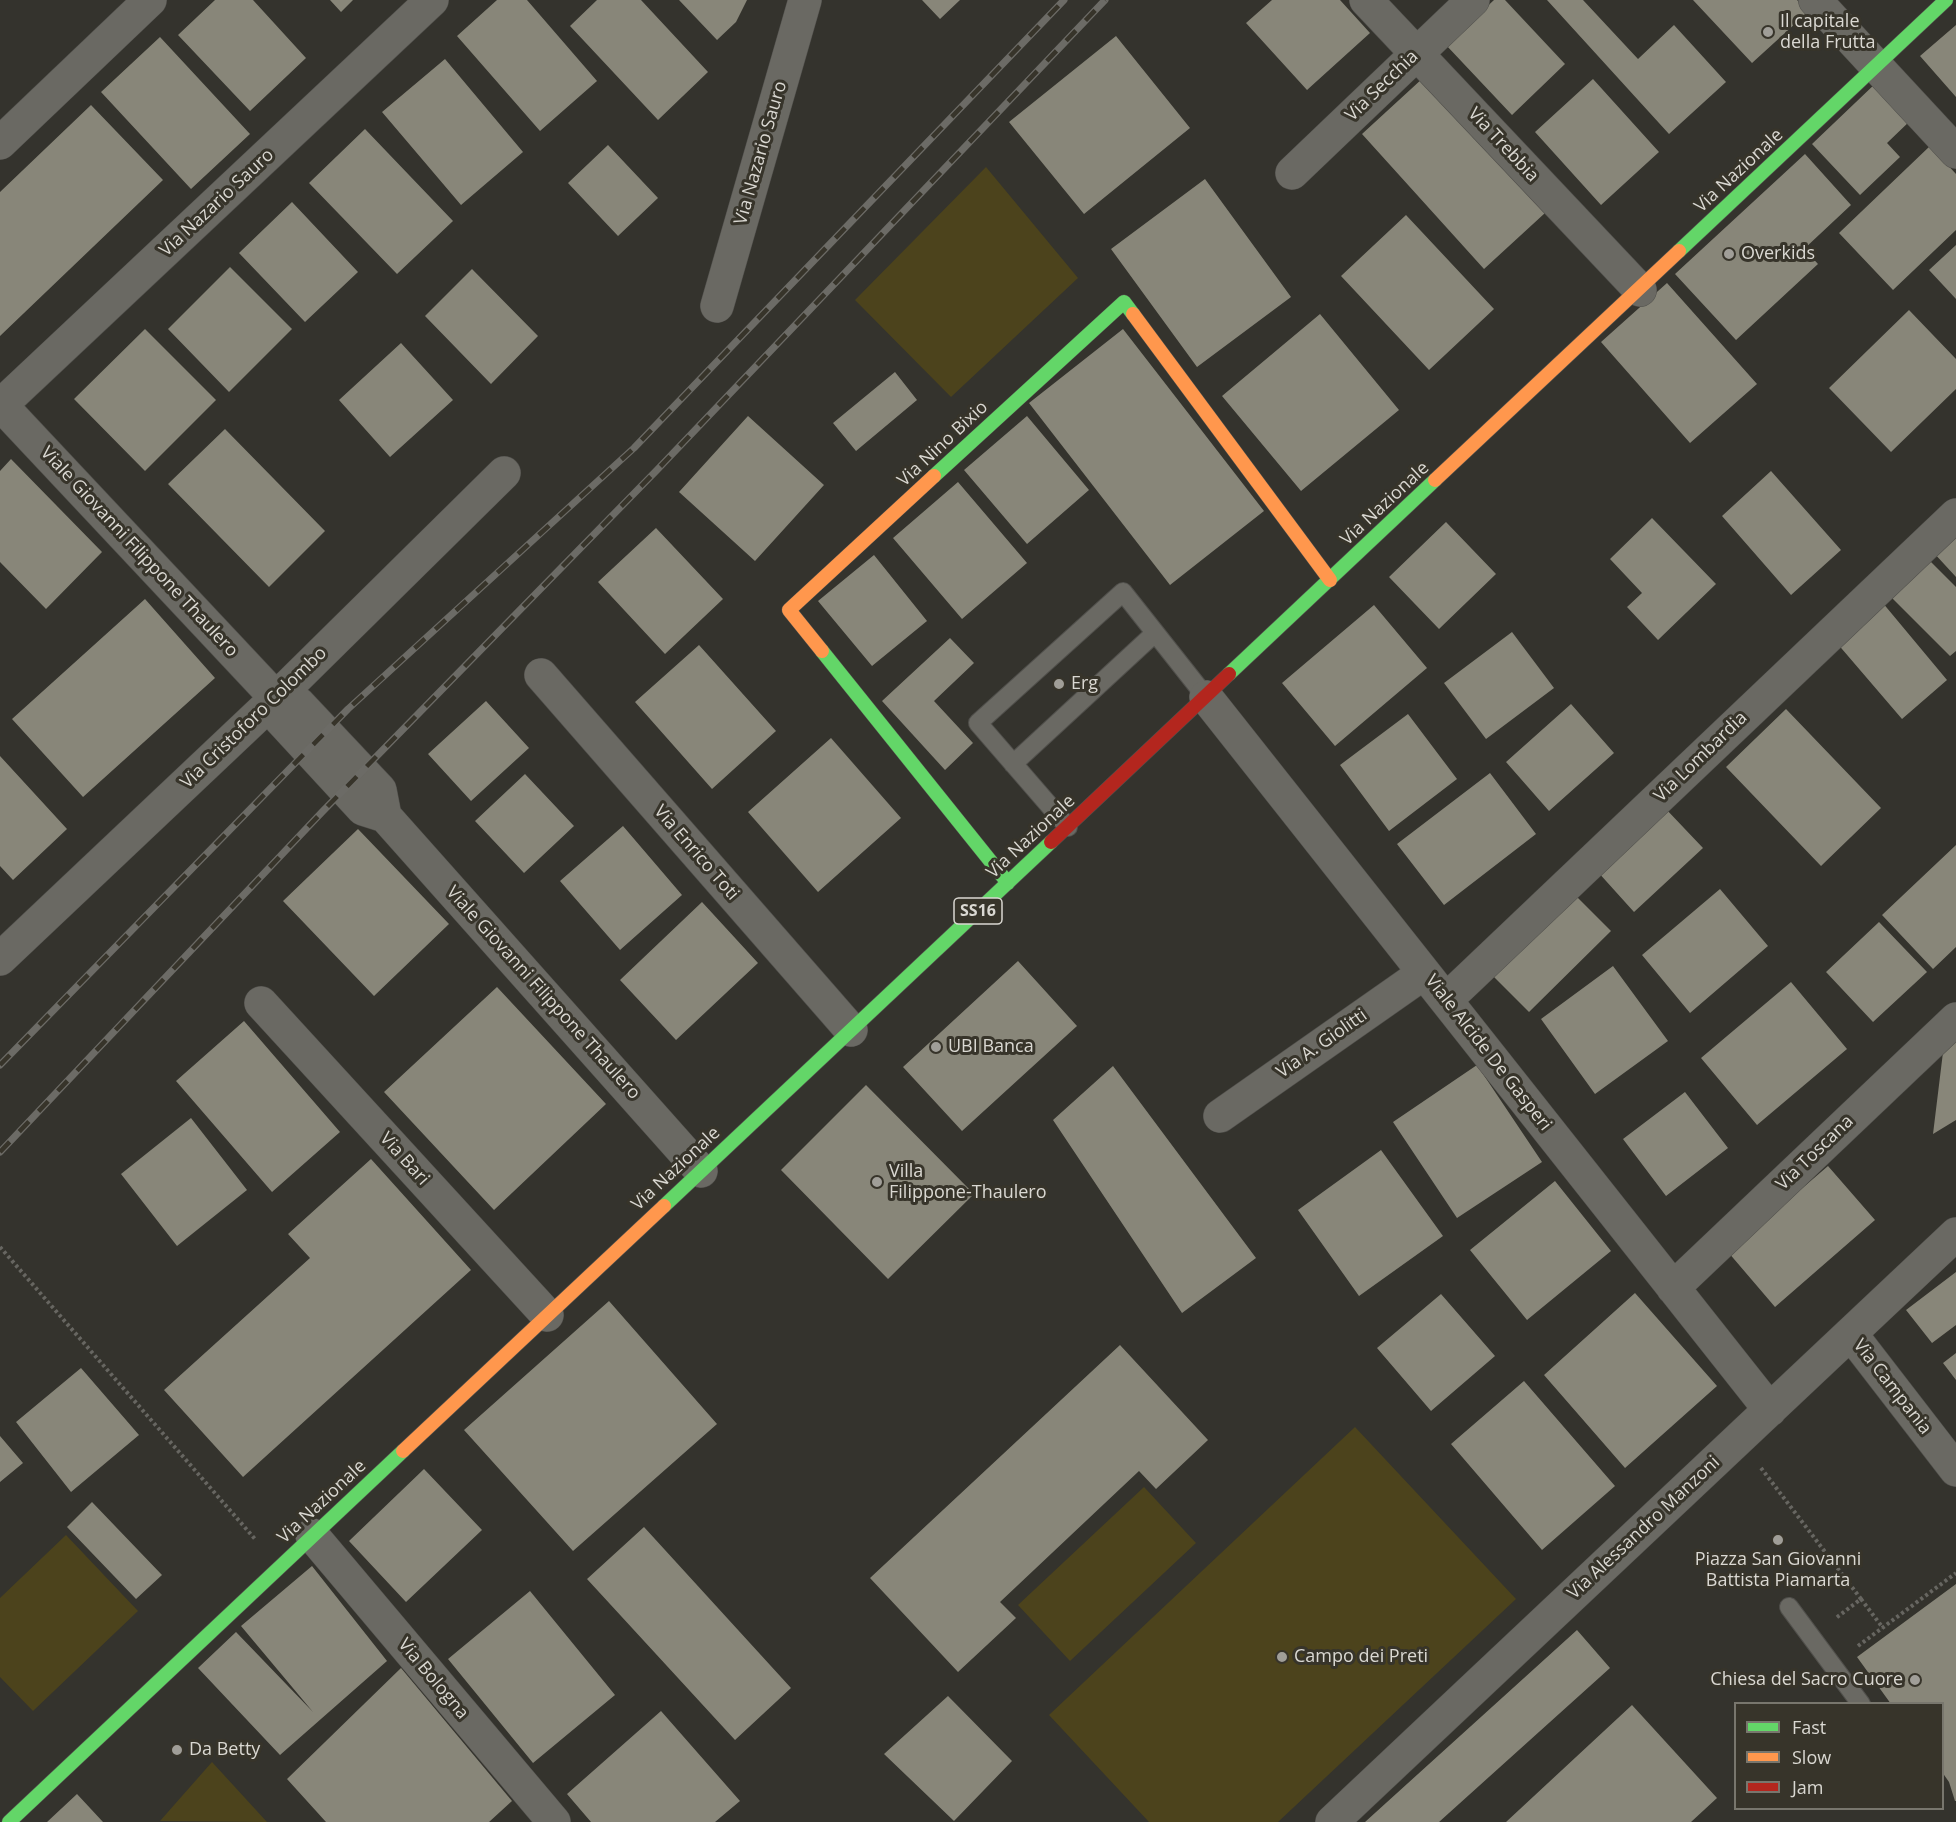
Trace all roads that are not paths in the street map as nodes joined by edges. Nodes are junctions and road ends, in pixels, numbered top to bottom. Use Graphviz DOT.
graph roads {
  1 [pos="150,0"];
  2 [pos="432,0"];
  3 [pos="805,0"];
  4 [pos="1366,0"];
  5 [pos="1473,0"];
  6 [pos="1815,0"];
  7 [pos="1946,0"];
  8 [pos="1416,54"];
  9 [pos="1876,66"];
  10 [pos="0,143"];
  11 [pos="1956,152"];
  12 [pos="1292,172"];
  13 [pos="1640,290"];
  14 [pos="717,306"];
  15 [pos="0,405"];
  16 [pos="504,473"];
  17 [pos="1956,515"];
  18 [pos="1330,580"];
  19 [pos="1155,633"];
  20 [pos="541,675"];
  21 [pos="1206,697"];
  22 [pos="276,698"];
  23 [pos="1013,764"];
  24 [pos="1068,827"];
  25 [pos="1008,883"];
  26 [pos="0,958"];
  27 [pos="1424,973"];
  28 [pos="1446,1000"];
  29 [pos="261,1003"];
  30 [pos="1956,1018"];
  31 [pos="851,1030"];
  32 [pos="1220,1116"];
  33 [pos="701,1171"];
  34 [pos="1956,1234"];
  35 [pos="1673,1288"];
  36 [pos="548,1315"];
  37 [pos="1851,1334"];
  38 [pos="1770,1410"];
  39 [pos="1956,1470"];
  40 [pos="312,1535"];
  41 [pos="1789,1607"];
  42 [pos="1860,1702"];
  43 [pos="9,1822"];
  44 [pos="554,1822"];
  45 [pos="1332,1822"];
  1 -- 10 [label="street"];
  2 -- 15 [label="street, Via Nazario Sauro"];
  3 -- 14 [label="street, Via Nazario Sauro"];
  4 -- 8 [label="street, Via Trebbia"];
  5 -- 8 [label="street, Via Secchia"];
  6 -- 9 [label="street"];
  7 -- 9 [label="main road, Via Nazionale / SS16"];
  8 -- 12 [label="street, Via Secchia"];
  8 -- 13 [label="street, Via Trebbia"];
  9 -- 11 [label="street"];
  9 -- 13 [label="main road, Via Nazionale / SS16"];
  13 -- 18 [label="main road, Via Nazionale / SS16"];
  15 -- 22 [label="street, Viale Giovanni Filippone Thaulero"];
  16 -- 22 [label="street, Via Cristoforo Colombo"];
  17 -- 28 [label="street, Via Lombardia"];
  18 -- 21 [label="main road, Via Nazionale / SS16"];
  18 -- 25 [label="main road, Via Nino Bixio"];
  19 -- 21 [label="lane"];
  19 -- 23 [label="lane"];
  19 -- 23 [label="lane"];
  20 -- 31 [label="street, Via Enrico Toti"];
  21 -- 24 [label="main road, Via Nazionale / SS16"];
  21 -- 27 [label="street, Viale Alcide De Gasperi"];
  22 -- 26 [label="street, Via Cristoforo Colombo"];
  22 -- 33 [label="street, Viale Giovanni Filippone Thaulero"];
  23 -- 24 [label="lane"];
  24 -- 25 [label="main road, Via Nazionale / SS16"];
  25 -- 31 [label="main road, Via Nazionale / SS16"];
  27 -- 28 [label="street, Viale Alcide De Gasperi"];
  27 -- 32 [label="street, Via A. Giolitti"];
  28 -- 35 [label="street, Viale Alcide De Gasperi"];
  29 -- 36 [label="street, Via Bari"];
  30 -- 35 [label="street, Via Toscana"];
  31 -- 33 [label="main road, Via Nazionale / SS16"];
  33 -- 36 [label="main road, Via Nazionale / SS16"];
  34 -- 37 [label="street, Via Alessandro Manzoni"];
  35 -- 38 [label="street, Viale Alcide De Gasperi"];
  36 -- 40 [label="main road, Via Nazionale / SS16"];
  37 -- 38 [label="street, Via Alessandro Manzoni"];
  37 -- 39 [label="street, Via Campania"];
  38 -- 45 [label="street, Via Alessandro Manzoni"];
  40 -- 43 [label="main road, Via Nazionale / SS16"];
  40 -- 44 [label="street, Via Bologna"];
  41 -- 42 [label="lane"];
}
